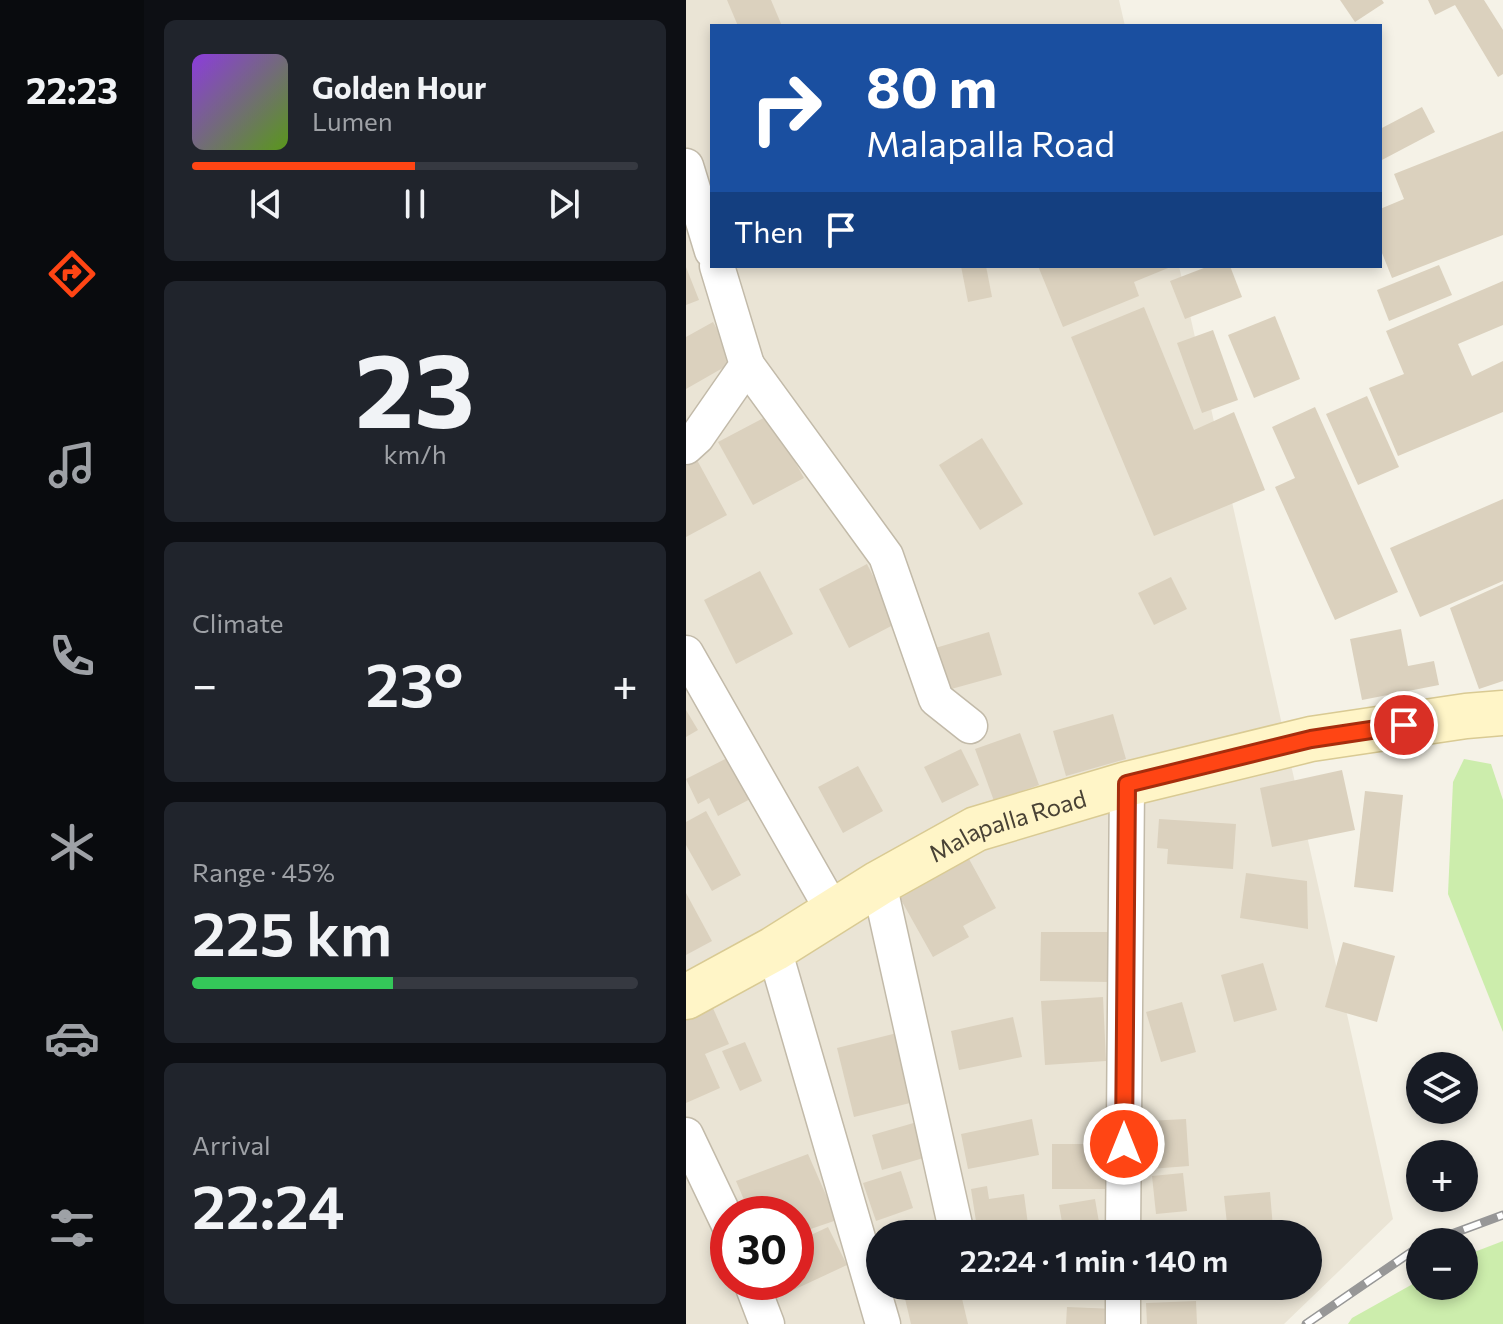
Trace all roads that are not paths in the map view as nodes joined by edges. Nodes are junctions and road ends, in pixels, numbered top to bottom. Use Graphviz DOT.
graph roads {
  1 [pos="686,166"];
  2 [pos="710,244"];
  3 [pos="718,268"];
  4 [pos="747,365"];
  5 [pos="686,447"];
  6 [pos="686,653"];
  7 [pos="1503,713"];
  8 [pos="970,726"];
  9 [pos="1127,784"];
  10 [pos="879,883"];
  11 [pos="833,911"];
  12 [pos="774,949"];
  13 [pos="686,997"];
  14 [pos="686,1135"];
  15 [pos="715,1196"];
  16 [pos="954,1220"];
  17 [pos="1123,1220"];
  18 [pos="758,1300"];
  19 [pos="1123,1300"];
  20 [pos="767,1324"];
  21 [pos="883,1324"];
  22 [pos="1123,1324"];
  1 -- 2 [label="street"];
  3 -- 4 [label="street"];
  4 -- 5 [label="street"];
  4 -- 8 [label="street"];
  6 -- 11 [label="street"];
  7 -- 9 [label="street, Malapalla Road"];
  9 -- 10 [label="street, Malapalla Road"];
  9 -- 17 [label="street"];
  10 -- 11 [label="street, Malapalla Road"];
  10 -- 16 [label="street"];
  11 -- 12 [label="street, Malapalla Road"];
  12 -- 13 [label="street, Malapalla Road"];
  12 -- 21 [label="street"];
  14 -- 15 [label="street"];
  18 -- 20 [label="street"];
  19 -- 22 [label="street"];
}
